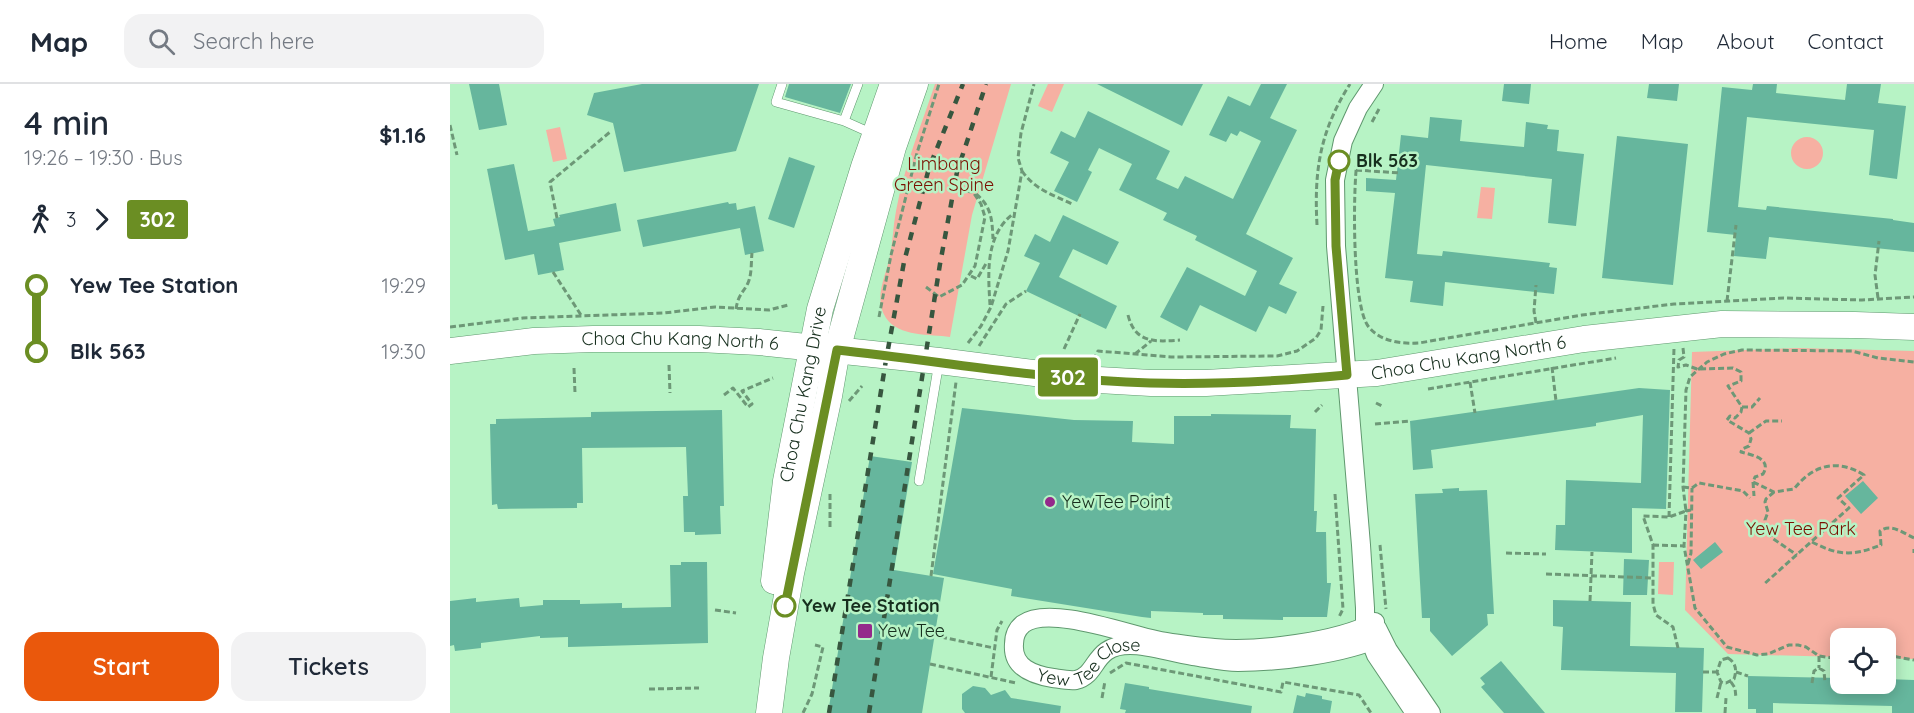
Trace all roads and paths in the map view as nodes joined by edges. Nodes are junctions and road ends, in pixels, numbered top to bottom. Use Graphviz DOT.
graph roads {
  1 [pos="782,84"];
  2 [pos="858,84"];
  3 [pos="893,84"];
  4 [pos="915,84"];
  5 [pos="939,84"];
  6 [pos="1034,84"];
  7 [pos="1374,84"];
  8 [pos="1383,102"];
  9 [pos="844,122"];
  10 [pos="450,124"];
  11 [pos="1368,129"];
  12 [pos="610,132"];
  13 [pos="875,135"];
  14 [pos="1359,152"];
  15 [pos="457,155"];
  16 [pos="1356,170"];
  17 [pos="1022,171"];
  18 [pos="1400,173"];
  19 [pos="947,189"];
  20 [pos="973,192"];
  21 [pos="1072,204"];
  22 [pos="1014,213"];
  23 [pos="557,218"];
  24 [pos="1736,225"];
  25 [pos="993,241"];
  26 [pos="1879,241"];
  27 [pos="752,253"];
  28 [pos="988,261"];
  29 [pos="554,272"];
  30 [pos="970,275"];
  31 [pos="1536,285"];
  32 [pos="926,287"];
  33 [pos="1026,291"];
  34 [pos="1878,298"];
  35 [pos="1727,301"];
  36 [pos="788,305"];
  37 [pos="990,307"];
  38 [pos="736,309"];
  39 [pos="1080,314"];
  40 [pos="581,315"];
  41 [pos="1128,315"];
  42 [pos="879,317"];
  43 [pos="450,327"];
  44 [pos="1914,327"];
  45 [pos="1370,328"];
  46 [pos="1321,330"];
  47 [pos="1180,340"];
  48 [pos="1152,341"];
  49 [pos="1677,342"];
  50 [pos="1746,345"];
  51 [pos="1769,345"];
  52 [pos="812,347"];
  53 [pos="1693,347"];
  54 [pos="1064,349"];
  55 [pos="837,350"];
  56 [pos="450,351"];
  57 [pos="1098,351"];
  58 [pos="1134,355"];
  59 [pos="1545,357"];
  60 [pos="1618,357"];
  61 [pos="959,358"];
  62 [pos="1914,362"];
  63 [pos="669,365"];
  64 [pos="574,368"];
  65 [pos="1697,369"];
  66 [pos="1347,375"];
  67 [pos="773,378"];
  68 [pos="1470,381"];
  69 [pos="1428,389"];
  70 [pos="575,393"];
  71 [pos="670,393"];
  72 [pos="724,395"];
  73 [pos="1760,398"];
  74 [pos="1556,401"];
  75 [pos="1377,403"];
  76 [pos="1322,405"];
  77 [pos="1384,407"];
  78 [pos="1742,407"];
  79 [pos="1315,412"];
  80 [pos="1475,413"];
  81 [pos="1410,421"];
  82 [pos="1782,421"];
  83 [pos="1375,423"];
  84 [pos="1749,433"];
  85 [pos="920,481"];
  86 [pos="1753,482"];
  87 [pos="1683,488"];
  88 [pos="1692,488"];
  89 [pos="1774,492"];
  90 [pos="1691,510"];
  91 [pos="1686,511"];
  92 [pos="1669,517"];
  93 [pos="1914,538"];
  94 [pos="1812,542"];
  95 [pos="1380,545"];
  96 [pos="1653,545"];
  97 [pos="1684,546"];
  98 [pos="1592,552"];
  99 [pos="1506,553"];
  100 [pos="1546,554"];
  101 [pos="1797,555"];
  102 [pos="1688,566"];
  103 [pos="1546,574"];
  104 [pos="931,576"];
  105 [pos="1591,576"];
  106 [pos="1653,578"];
  107 [pos="1763,585"];
  108 [pos="1590,601"];
  109 [pos="715,610"];
  110 [pos="736,613"];
  111 [pos="1374,626"];
  112 [pos="941,637"];
  113 [pos="815,645"];
  114 [pos="1727,647"];
  115 [pos="1678,648"];
  116 [pos="1013,650"];
  117 [pos="1819,656"];
  118 [pos="1896,657"];
  119 [pos="1728,658"];
  120 [pos="1830,658"];
  121 [pos="1914,660"];
  122 [pos="930,664"];
  123 [pos="1819,668"];
  124 [pos="1703,672"];
  125 [pos="1717,672"];
  126 [pos="1736,672"];
  127 [pos="1749,676"];
  128 [pos="1721,681"];
  129 [pos="1731,682"];
  130 [pos="1812,683"];
  131 [pos="1825,683"];
  132 [pos="1022,684"];
  133 [pos="699,688"];
  134 [pos="649,689"];
  135 [pos="1102,698"];
  136 [pos="1717,698"];
  137 [pos="1726,698"];
  138 [pos="1736,698"];
  139 [pos="752,713"];
  140 [pos="769,713"];
  141 [pos="803,713"];
  142 [pos="1371,713"];
  143 [pos="1415,713"];
  144 [pos="1431,713"];
  145 [pos="1725,713"];
  1 -- 9 [label="lane"];
  2 -- 9 [label="lane"];
  3 -- 13 [label="street, Choa Chu Kang Drive"];
  4 -- 55 [label="street, Choa Chu Kang Drive"];
  5 -- 42 [label="path"];
  6 -- 17 [label="path"];
  7 -- 66 [label="street"];
  8 -- 11 [label="path"];
  9 -- 13 [label="lane"];
  10 -- 15 [label="path"];
  12 -- 23 [label="path"];
  13 -- 52 [label="street, Choa Chu Kang Drive"];
  14 -- 16 [label="path"];
  16 -- 18 [label="path"];
  16 -- 45 [label="path"];
  17 -- 21 [label="path"];
  17 -- 22 [label="path"];
  19 -- 20 [label="path"];
  20 -- 25 [label="path"];
  20 -- 30 [label="path"];
  22 -- 25 [label="path"];
  22 -- 37 [label="path"];
  24 -- 35 [label="path"];
  25 -- 28 [label="path"];
  26 -- 34 [label="path"];
  27 -- 38 [label="path"];
  28 -- 30 [label="path"];
  28 -- 37 [label="path"];
  29 -- 40 [label="path"];
  30 -- 32 [label="path"];
  31 -- 59 [label="path"];
  33 -- 61 [label="path"];
  36 -- 38 [label="path"];
  37 -- 61 [label="path"];
  38 -- 40 [label="path"];
  39 -- 54 [label="path"];
  40 -- 43 [label="path"];
  41 -- 48 [label="path"];
  44 -- 49 [label="street, Choa Chu Kang North 6"];
  46 -- 58 [label="path"];
  47 -- 48 [label="path"];
  48 -- 58 [label="path"];
  49 -- 53 [label="path"];
  49 -- 59 [label="street, Choa Chu Kang North 6"];
  49 -- 65 [label="path"];
  49 -- 92 [label="path"];
  50 -- 51 [label="path"];
  52 -- 55 [label="street, Choa Chu Kang North 6"];
  52 -- 56 [label="street, Choa Chu Kang North 6"];
  52 -- 139 [label="street, Choa Chu Kang Drive"];
  55 -- 61 [label="street, Choa Chu Kang North 6"];
  55 -- 140 [label="street, Choa Chu Kang Drive"];
  57 -- 58 [label="path"];
  59 -- 60 [label="path"];
  59 -- 66 [label="street, Choa Chu Kang North 6"];
  59 -- 68 [label="path"];
  59 -- 74 [label="path"];
  61 -- 66 [label="street, Choa Chu Kang North 6"];
  61 -- 85 [label="lane"];
  61 -- 104 [label="path"];
  62 -- 65 [label="path"];
  63 -- 71 [label="path"];
  64 -- 70 [label="path"];
  65 -- 78 [label="path"];
  65 -- 87 [label="path"];
  66 -- 111 [label="street"];
  67 -- 72 [label="path"];
  68 -- 69 [label="path"];
  68 -- 80 [label="path"];
  73 -- 78 [label="path"];
  75 -- 77 [label="path"];
  76 -- 79 [label="path"];
  78 -- 84 [label="path"];
  81 -- 83 [label="path"];
  82 -- 84 [label="path"];
  84 -- 86 [label="path"];
  86 -- 88 [label="path"];
  86 -- 89 [label="path"];
  87 -- 88 [label="path"];
  87 -- 91 [label="path"];
  88 -- 90 [label="path"];
  89 -- 94 [label="path"];
  89 -- 101 [label="path"];
  90 -- 91 [label="path"];
  90 -- 102 [label="path"];
  91 -- 92 [label="path"];
  91 -- 97 [label="path"];
  92 -- 96 [label="path"];
  93 -- 94 [label="path"];
  94 -- 101 [label="path"];
  95 -- 111 [label="path"];
  96 -- 97 [label="path"];
  96 -- 106 [label="path"];
  97 -- 102 [label="path"];
  98 -- 105 [label="path"];
  99 -- 100 [label="path"];
  101 -- 107 [label="path"];
  102 -- 114 [label="path"];
  103 -- 105 [label="path"];
  105 -- 106 [label="path"];
  105 -- 108 [label="path"];
  106 -- 115 [label="path"];
  109 -- 110 [label="path"];
  111 -- 116 [label="street, Yew Tee Close"];
  111 -- 116 [label="street, Yew Tee Close"];
  111 -- 143 [label="street"];
  111 -- 144 [label="street"];
  112 -- 116 [label="path"];
  113 -- 141 [label="path"];
  114 -- 117 [label="path"];
  114 -- 119 [label="path"];
  117 -- 120 [label="path"];
  117 -- 123 [label="path"];
  118 -- 121 [label="path"];
  119 -- 125 [label="path"];
  119 -- 126 [label="path"];
  122 -- 132 [label="path"];
  123 -- 130 [label="path"];
  123 -- 131 [label="path"];
  124 -- 125 [label="path"];
  125 -- 128 [label="path"];
  126 -- 127 [label="path"];
  126 -- 129 [label="path"];
  128 -- 129 [label="path"];
  128 -- 136 [label="path"];
  129 -- 138 [label="path"];
  133 -- 134 [label="path"];
  135 -- 142 [label="path"];
  137 -- 145 [label="path"];
}
